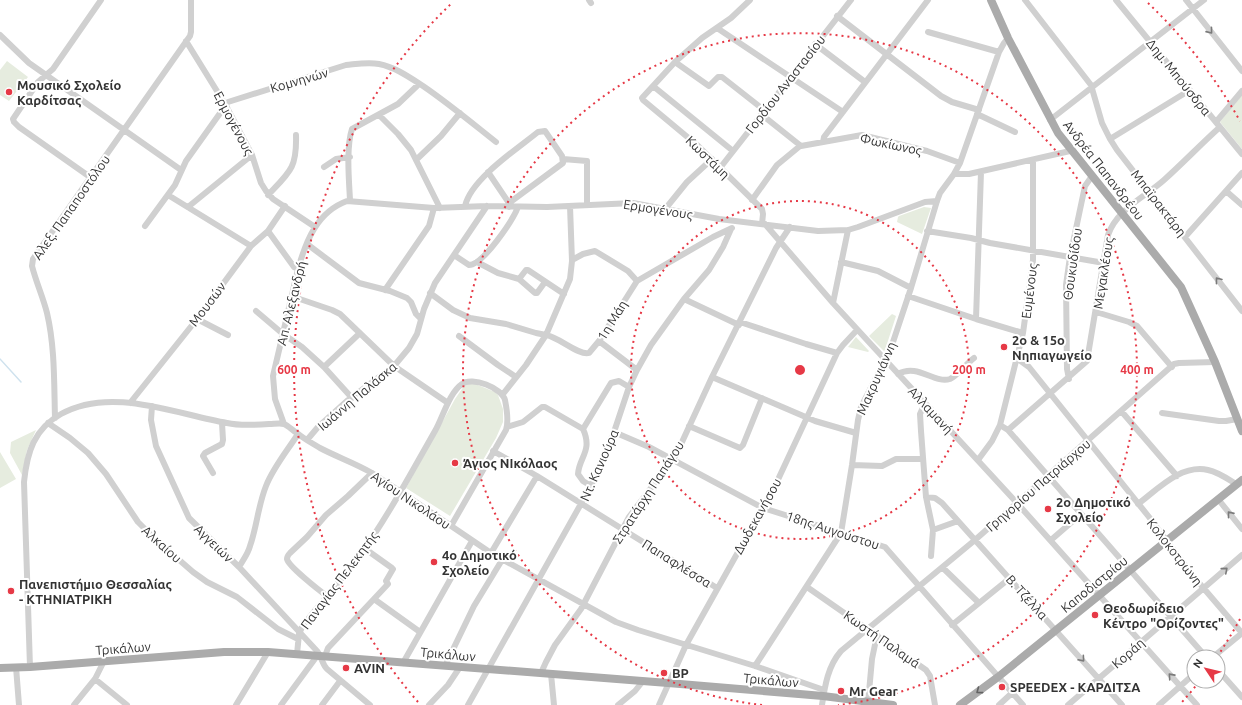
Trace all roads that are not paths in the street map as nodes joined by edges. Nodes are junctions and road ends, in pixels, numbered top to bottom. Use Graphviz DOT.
graph roads {
  1 [pos="101,0"];
  2 [pos="191,0"];
  3 [pos="750,0"];
  4 [pos="851,0"];
  5 [pos="928,0"];
  6 [pos="992,0"];
  7 [pos="1025,0"];
  8 [pos="1116,0"];
  9 [pos="1186,0"];
  10 [pos="1204,0"];
  11 [pos="1193,9"];
  12 [pos="837,16"];
  13 [pos="717,28"];
  14 [pos="928,32"];
  15 [pos="0,35"];
  16 [pos="1008,38"];
  17 [pos="186,41"];
  18 [pos="1151,42"];
  19 [pos="816,44"];
  20 [pos="999,52"];
  21 [pos="887,54"];
  22 [pos="675,62"];
  23 [pos="1242,71"];
  24 [pos="46,75"];
  25 [pos="791,76"];
  26 [pos="865,82"];
  27 [pos="419,84"];
  28 [pos="653,86"];
  29 [pos="1092,87"];
  30 [pos="1190,90"];
  31 [pos="1242,91"];
  32 [pos="225,104"];
  33 [pos="763,112"];
  34 [pos="843,112"];
  35 [pos="978,112"];
  36 [pos="460,113"];
  37 [pos="379,115"];
  38 [pos="1050,120"];
  39 [pos="1218,124"];
  40 [pos="125,130"];
  41 [pos="1015,132"];
  42 [pos="296,135"];
  43 [pos="1110,139"];
  44 [pos="496,142"];
  45 [pos="823,142"];
  46 [pos="800,146"];
  47 [pos="733,151"];
  48 [pos="1070,151"];
  49 [pos="1242,154"];
  50 [pos="252,155"];
  51 [pos="350,157"];
  52 [pos="563,159"];
  53 [pos="416,160"];
  54 [pos="712,160"];
  55 [pos="1033,160"];
  56 [pos="960,162"];
  57 [pos="324,167"];
  58 [pos="720,168"];
  59 [pos="181,170"];
  60 [pos="488,172"];
  61 [pos="981,172"];
  62 [pos="1242,173"];
  63 [pos="954,174"];
  64 [pos="1092,176"];
  65 [pos="90,177"];
  66 [pos="1150,191"];
  67 [pos="1226,191"];
  68 [pos="168,195"];
  69 [pos="268,195"];
  70 [pos="350,200"];
  71 [pos="752,200"];
  72 [pos="937,201"];
  73 [pos="587,204"];
  74 [pos="1242,204"];
  75 [pos="509,205"];
  76 [pos="284,206"];
  77 [pos="465,206"];
  78 [pos="487,206"];
  79 [pos="570,206"];
  80 [pos="188,207"];
  81 [pos="518,207"];
  82 [pos="437,208"];
  83 [pos="666,208"];
  84 [pos="1122,213"];
  85 [pos="736,221"];
  86 [pos="763,224"];
  87 [pos="145,226"];
  88 [pos="315,227"];
  89 [pos="790,227"];
  90 [pos="731,229"];
  91 [pos="848,230"];
  92 [pos="268,231"];
  93 [pos="927,231"];
  94 [pos="1186,238"];
  95 [pos="979,240"];
  96 [pos="780,242"];
  97 [pos="307,244"];
  98 [pos="251,246"];
  99 [pos="1033,250"];
  100 [pos="454,255"];
  101 [pos="1070,257"];
  102 [pos="572,260"];
  103 [pos="477,262"];
  104 [pos="841,262"];
  105 [pos="1104,263"];
  106 [pos="298,269"];
  107 [pos="519,279"];
  108 [pos="638,281"];
  109 [pos="545,282"];
  110 [pos="911,288"];
  111 [pos="385,290"];
  112 [pos="430,293"];
  113 [pos="564,294"];
  114 [pos="291,296"];
  115 [pos="908,296"];
  116 [pos="684,299"];
  117 [pos="833,303"];
  118 [pos="1242,310"];
  119 [pos="256,312"];
  120 [pos="1096,312"];
  121 [pos="197,319"];
  122 [pos="421,319"];
  123 [pos="976,319"];
  124 [pos="739,323"];
  125 [pos="857,330"];
  126 [pos="360,333"];
  127 [pos="1023,333"];
  128 [pos="228,334"];
  129 [pos="283,334"];
  130 [pos="546,334"];
  131 [pos="459,336"];
  132 [pos="599,340"];
  133 [pos="837,353"];
  134 [pos="974,358"];
  135 [pos="1018,359"];
  136 [pos="886,361"];
  137 [pos="1215,362"];
  138 [pos="394,366"];
  139 [pos="324,367"];
  140 [pos="1172,367"];
  141 [pos="637,370"];
  142 [pos="898,374"];
  143 [pos="516,377"];
  144 [pos="712,377"];
  145 [pos="1069,378"];
  146 [pos="629,387"];
  147 [pos="503,394"];
  148 [pos="1049,394"];
  149 [pos="352,398"];
  150 [pos="762,398"];
  151 [pos="130,403"];
  152 [pos="448,403"];
  153 [pos="925,403"];
  154 [pos="152,406"];
  155 [pos="1122,412"];
  156 [pos="1162,413"];
  157 [pos="55,418"];
  158 [pos="807,418"];
  159 [pos="1237,419"];
  160 [pos="48,423"];
  161 [pos="222,423"];
  162 [pos="284,424"];
  163 [pos="1000,425"];
  164 [pos="689,426"];
  165 [pos="507,427"];
  166 [pos="583,429"];
  167 [pos="1008,430"];
  168 [pos="1242,431"];
  169 [pos="614,432"];
  170 [pos="856,433"];
  171 [pos="298,434"];
  172 [pos="307,440"];
  173 [pos="1088,441"];
  174 [pos="493,451"];
  175 [pos="673,459"];
  176 [pos="923,459"];
  177 [pos="978,460"];
  178 [pos="852,465"];
  179 [pos="213,473"];
  180 [pos="372,473"];
  181 [pos="537,476"];
  182 [pos="1048,476"];
  183 [pos="1177,476"];
  184 [pos="1239,482"];
  185 [pos="591,486"];
  186 [pos="401,492"];
  187 [pos="926,497"];
  188 [pos="1218,499"];
  189 [pos="1017,503"];
  190 [pos="582,504"];
  191 [pos="1138,504"];
  192 [pos="763,508"];
  193 [pos="1080,514"];
  194 [pos="958,521"];
  195 [pos="450,526"];
  196 [pos="622,529"];
  197 [pos="1242,529"];
  198 [pos="933,530"];
  199 [pos="842,533"];
  200 [pos="975,540"];
  201 [pos="1051,540"];
  202 [pos="1167,540"];
  203 [pos="472,541"];
  204 [pos="364,548"];
  205 [pos="491,553"];
  206 [pos="931,556"];
  207 [pos="502,560"];
  208 [pos="1241,560"];
  209 [pos="239,567"];
  210 [pos="943,568"];
  211 [pos="1130,570"];
  212 [pos="1010,578"];
  213 [pos="538,580"];
  214 [pos="807,587"];
  215 [pos="919,587"];
  216 [pos="717,588"];
  217 [pos="1204,588"];
  218 [pos="1100,595"];
  219 [pos="326,596"];
  220 [pos="374,599"];
  221 [pos="979,603"];
  222 [pos="584,604"];
  223 [pos="1170,617"];
  224 [pos="952,625"];
  225 [pos="868,629"];
  226 [pos="1056,630"];
  227 [pos="300,632"];
  228 [pos="420,632"];
  229 [pos="1242,633"];
  230 [pos="877,635"];
  231 [pos="298,639"];
  232 [pos="1141,642"];
  233 [pos="686,644"];
  234 [pos="1199,649"];
  235 [pos="1223,649"];
  236 [pos="268,652"];
  237 [pos="297,654"];
  238 [pos="321,656"];
  239 [pos="104,661"];
  240 [pos="403,662"];
  241 [pos="445,666"];
  242 [pos="755,666"];
  243 [pos="16,667"];
  244 [pos="30,667"];
  245 [pos="460,667"];
  246 [pos="0,668"];
  247 [pos="488,669"];
  248 [pos="541,673"];
  249 [pos="551,674"];
  250 [pos="998,677"];
  251 [pos="1099,678"];
  252 [pos="96,679"];
  253 [pos="1226,679"];
  254 [pos="340,681"];
  255 [pos="643,681"];
  256 [pos="1186,681"];
  257 [pos="668,683"];
  258 [pos="1180,686"];
  259 [pos="824,693"];
  260 [pos="1012,693"];
  261 [pos="1242,697"];
  262 [pos="868,703"];
  263 [pos="19,705"];
  264 [pos="74,705"];
  265 [pos="127,705"];
  266 [pos="236,705"];
  267 [pos="281,705"];
  268 [pos="322,705"];
  269 [pos="370,705"];
  270 [pos="429,705"];
  271 [pos="468,705"];
  272 [pos="554,705"];
  273 [pos="618,705"];
  274 [pos="659,705"];
  275 [pos="822,705"];
  276 [pos="892,705"];
  277 [pos="935,705"];
  278 [pos="960,705"];
  279 [pos="999,705"];
  280 [pos="1023,705"];
  281 [pos="1068,705"];
  282 [pos="1122,705"];
  283 [pos="1159,705"];
  284 [pos="1197,705"];
  1 -- 24 [label="street"];
  2 -- 17 [label="street"];
  3 -- 13 [label="street"];
  4 -- 12 [label="street, Γορδίου Αναστασίου"];
  5 -- 21 [label="street"];
  6 -- 16 [label="main road, Ανδρέα Παπανδρέου"];
  7 -- 29 [label="street"];
  8 -- 18 [label="street, Δημ. Μπούσδρα"];
  9 -- 11 [label="street"];
  10 -- 11 [label="street"];
  11 -- 18 [label="street"];
  11 -- 23 [label="street, one-way"];
  12 -- 19 [label="street, Γορδίου Αναστασίου"];
  12 -- 21 [label="street"];
  13 -- 22 [label="street"];
  13 -- 25 [label="street"];
  14 -- 20 [label="street"];
  15 -- 24 [label="street"];
  16 -- 20 [label="street, Μακρυγιάννη"];
  16 -- 38 [label="main road, Ανδρέα Παπανδρέου"];
  17 -- 32 [label="street, Ερμογένους"];
  17 -- 40 [label="street, Αλεξ. Παπαποστόλου"];
  18 -- 29 [label="street"];
  18 -- 30 [label="street, Δημ. Μπούσδρα"];
  19 -- 25 [label="street, Γορδίου Αναστασίου"];
  19 -- 26 [label="street"];
  20 -- 35 [label="street, Μακρυγιάννη"];
  21 -- 26 [label="street"];
  21 -- 35 [label="street"];
  22 -- 28 [label="street"];
  22 -- 33 [label="street"];
  24 -- 40 [label="street"];
  24 -- 65 [label="street"];
  25 -- 33 [label="street, Γορδίου Αναστασίου"];
  25 -- 34 [label="street"];
  26 -- 34 [label="street"];
  27 -- 32 [label="street, Κομνηνών"];
  27 -- 36 [label="street, Κομνηνών"];
  27 -- 37 [label="street"];
  28 -- 47 [label="street"];
  28 -- 54 [label="street, Κωστάμη"];
  29 -- 38 [label="street"];
  29 -- 43 [label="street, Μπαϊρακτάρη"];
  30 -- 39 [label="street, Δημ. Μπούσδρα"];
  30 -- 43 [label="street"];
  31 -- 39 [label="street, Μεγακλέους"];
  32 -- 50 [label="street, Ερμογένους"];
  32 -- 59 [label="street"];
  33 -- 46 [label="street"];
  33 -- 47 [label="street, Γορδίου Αναστασίου"];
  34 -- 45 [label="street"];
  35 -- 41 [label="street"];
  35 -- 56 [label="street, Μακρυγιάννη"];
  36 -- 44 [label="street, Κομνηνών"];
  36 -- 53 [label="street"];
  37 -- 51 [label="street"];
  37 -- 53 [label="street"];
  38 -- 48 [label="main road, Ανδρέα Παπανδρέου"];
  39 -- 49 [label="street, Δημ. Μπούσδρα"];
  39 -- 66 [label="street, Μεγακλέους"];
  40 -- 59 [label="street"];
  40 -- 65 [label="street, Αλεξ. Παπαποστόλου"];
  42 -- 69 [label="street"];
  43 -- 66 [label="street, Μπαϊρακτάρη"];
  45 -- 46 [label="street, Φωκίωνος"];
  45 -- 56 [label="street, Φωκίωνος"];
  46 -- 71 [label="street"];
  47 -- 58 [label="street, Γορδίου Αναστασίου"];
  48 -- 55 [label="street"];
  48 -- 64 [label="main road, Ανδρέα Παπανδρέου"];
  50 -- 69 [label="street, Ερμογένους"];
  50 -- 80 [label="street"];
  51 -- 57 [label="street"];
  51 -- 70 [label="street"];
  52 -- 60 [label="street"];
  52 -- 73 [label="street"];
  52 -- 75 [label="street"];
  53 -- 82 [label="street"];
  54 -- 58 [label="street, Κωστάμη"];
  54 -- 83 [label="street"];
  55 -- 61 [label="street"];
  55 -- 99 [label="street, Ευμένους"];
  56 -- 63 [label="street, Μακρυγιάννη"];
  58 -- 71 [label="street, Κωστάμη"];
  59 -- 68 [label="street"];
  60 -- 75 [label="street"];
  60 -- 77 [label="street"];
  61 -- 63 [label="street"];
  61 -- 95 [label="street"];
  62 -- 67 [label="street"];
  63 -- 72 [label="street, Μακρυγιάννη"];
  64 -- 84 [label="main road, Ανδρέα Παπανδρέου"];
  64 -- 101 [label="street, Θουκυδίδου"];
  65 -- 157 [label="street, Αλεξ. Παπαποστόλου"];
  66 -- 84 [label="street, Μεγακλέους"];
  66 -- 94 [label="street, Μπαϊρακτάρη"];
  67 -- 74 [label="street"];
  67 -- 94 [label="street"];
  68 -- 80 [label="street"];
  68 -- 87 [label="street"];
  69 -- 76 [label="street, Ερμογένους"];
  70 -- 82 [label="street, Ερμογένους"];
  70 -- 88 [label="street, Απ. Αλεξανδρή"];
  71 -- 86 [label="street, Κωστάμη"];
  72 -- 91 [label="street, Ερμογένους"];
  72 -- 93 [label="street, Μακρυγιάννη"];
  73 -- 79 [label="street, Ερμογένους"];
  73 -- 83 [label="street, Ερμογένους"];
  75 -- 78 [label="street, Ερμογένους"];
  75 -- 81 [label="street, Ερμογένους"];
  76 -- 88 [label="street, Ερμογένους"];
  76 -- 92 [label="street, Μουσών"];
  77 -- 78 [label="street, Ερμογένους"];
  77 -- 82 [label="street, Ερμογένους"];
  78 -- 100 [label="street, Ιωάννη Παλάσκα"];
  79 -- 81 [label="street, Ερμογένους"];
  79 -- 102 [label="street"];
  80 -- 98 [label="street"];
  81 -- 103 [label="street"];
  82 -- 111 [label="street"];
  83 -- 85 [label="street, Ερμογένους"];
  84 -- 105 [label="street, Μεγακλέους"];
  84 -- 137 [label="main road, Ανδρέα Παπανδρέου"];
  85 -- 86 [label="street, Ερμογένους"];
  85 -- 90 [label="street"];
  86 -- 89 [label="street, Ερμογένους"];
  86 -- 96 [label="street, Αλλαμανή"];
  88 -- 97 [label="street, Απ. Αλεξανδρή"];
  89 -- 91 [label="street, Ερμογένους"];
  89 -- 96 [label="street, Στρατάρχη Παπάγου"];
  90 -- 108 [label="street, 1η Μάη"];
  90 -- 116 [label="street, Ντ. Κανιούρα"];
  91 -- 104 [label="street"];
  92 -- 98 [label="street, Μουσών"];
  92 -- 106 [label="street"];
  93 -- 95 [label="street"];
  93 -- 110 [label="street, Μακρυγιάννη"];
  118 -- 94 [label="street, Μπαϊρακτάρη, one-way"];
  95 -- 99 [label="street"];
  95 -- 123 [label="street"];
  96 -- 117 [label="street, Αλλαμανή"];
  96 -- 124 [label="street, Στρατάρχη Παπάγου"];
  97 -- 106 [label="street, Απ. Αλεξανδρή"];
  97 -- 111 [label="street"];
  98 -- 121 [label="street, Μουσών"];
  99 -- 101 [label="street"];
  99 -- 127 [label="street, Ευμένους"];
  100 -- 103 [label="street"];
  100 -- 112 [label="street, Ιωάννη Παλάσκα"];
  101 -- 105 [label="street"];
  101 -- 145 [label="street, Θουκυδίδου"];
  102 -- 108 [label="street"];
  102 -- 113 [label="street"];
  103 -- 107 [label="street"];
  104 -- 110 [label="street"];
  104 -- 117 [label="street"];
  105 -- 120 [label="street, Μεγακλέους"];
  106 -- 114 [label="street, Απ. Αλεξανδρή"];
  107 -- 109 [label="street"];
  107 -- 109 [label="street"];
  108 -- 132 [label="street, 1η Μάη"];
  109 -- 113 [label="street"];
  110 -- 115 [label="street, Μακρυγιάννη"];
  111 -- 122 [label="street"];
  112 -- 122 [label="street, Ιωάννη Παλάσκα"];
  112 -- 130 [label="street, 1η Μάη"];
  113 -- 130 [label="street"];
  114 -- 126 [label="street"];
  114 -- 129 [label="street, Απ. Αλεξανδρή"];
  115 -- 123 [label="street"];
  115 -- 136 [label="street, Μακρυγιάννη"];
  116 -- 124 [label="street"];
  116 -- 141 [label="street, Ντ. Κανιούρα"];
  117 -- 125 [label="street, Αλλαμανή"];
  119 -- 129 [label="street"];
  120 -- 140 [label="street"];
  120 -- 145 [label="street, Μεγακλέους"];
  121 -- 128 [label="street"];
  121 -- 151 [label="street, Μουσών"];
  122 -- 138 [label="street, Ιωάννη Παλάσκα"];
  123 -- 127 [label="street"];
  124 -- 133 [label="street"];
  124 -- 144 [label="street, Στρατάρχη Παπάγου"];
  125 -- 133 [label="street, Δωδεκανήσου"];
  125 -- 136 [label="street, Αλλαμανή"];
  126 -- 138 [label="street"];
  126 -- 139 [label="street"];
  127 -- 135 [label="street, Ευμένους"];
  129 -- 139 [label="street"];
  129 -- 162 [label="street, Απ. Αλεξανδρή"];
  130 -- 132 [label="street, 1η Μάη"];
  130 -- 143 [label="street"];
  131 -- 143 [label="street"];
  132 -- 141 [label="street"];
  133 -- 158 [label="street, Δωδεκανήσου"];
  134 -- 142 [label="street"];
  135 -- 148 [label="street, Κολοκοτρώνη"];
  135 -- 163 [label="street, Ευμένους"];
  136 -- 142 [label="street, Αλλαμανή"];
  136 -- 170 [label="street, Μακρυγιάννη"];
  137 -- 140 [label="street, Γρηγορίου Πατριάρχου"];
  137 -- 159 [label="main road, Ανδρέα Παπανδρέου"];
  138 -- 149 [label="street, Ιωάννη Παλάσκα"];
  138 -- 152 [label="street"];
  139 -- 149 [label="street"];
  140 -- 155 [label="street, Γρηγορίου Πατριάρχου"];
  141 -- 146 [label="street, Ντ. Κανιούρα"];
  142 -- 153 [label="street, Αλλαμανή"];
  143 -- 147 [label="street"];
  144 -- 150 [label="street"];
  144 -- 164 [label="street, Στρατάρχη Παπάγου"];
  145 -- 148 [label="street, Μεγακλέους"];
  146 -- 166 [label="street"];
  146 -- 169 [label="street, Ντ. Κανιούρα"];
  147 -- 152 [label="street"];
  147 -- 165 [label="street"];
  148 -- 167 [label="street, Μεγακλέους"];
  148 -- 173 [label="street, Κολοκοτρώνη"];
  149 -- 172 [label="street, Ιωάννη Παλάσκα"];
  150 -- 158 [label="street"];
  150 -- 164 [label="street"];
  151 -- 154 [label="street"];
  151 -- 157 [label="street"];
  152 -- 186 [label="street, Παναγίας Πελεκητής"];
  153 -- 176 [label="street"];
  153 -- 177 [label="street, Αλλαμανή"];
  154 -- 161 [label="street"];
  154 -- 209 [label="street, Αγγειών"];
  155 -- 173 [label="street, Γρηγορίου Πατριάρχου"];
  155 -- 183 [label="street"];
  156 -- 159 [label="street"];
  157 -- 160 [label="street"];
  158 -- 170 [label="street"];
  158 -- 192 [label="street, Δωδεκανήσου"];
  159 -- 168 [label="main road, Ανδρέα Παπανδρέου"];
  160 -- 231 [label="street, Αλκαίου"];
  160 -- 244 [label="street"];
  161 -- 162 [label="street"];
  161 -- 179 [label="street"];
  162 -- 171 [label="street, Αγίου Νικολάου"];
  163 -- 167 [label="street"];
  163 -- 177 [label="street, Ευμένους"];
  164 -- 175 [label="street, Στρατάρχη Παπάγου"];
  165 -- 166 [label="street"];
  165 -- 174 [label="street"];
  166 -- 185 [label="street"];
  167 -- 182 [label="street"];
  169 -- 175 [label="street, 18ης Αυγούστου"];
  169 -- 185 [label="street, Ντ. Κανιούρα"];
  170 -- 178 [label="street, Μακρυγιάννη"];
  171 -- 172 [label="street, Αγίου Νικολάου"];
  171 -- 209 [label="street"];
  172 -- 180 [label="street, Αγίου Νικολάου"];
  173 -- 182 [label="street, Γρηγορίου Πατριάρχου"];
  173 -- 191 [label="street, Κολοκοτρώνη"];
  174 -- 181 [label="street, Παπαφλέσσα"];
  174 -- 195 [label="street"];
  175 -- 192 [label="street, 18ης Αυγούστου"];
  175 -- 196 [label="street, Στρατάρχη Παπάγου"];
  176 -- 178 [label="street"];
  176 -- 187 [label="street"];
  177 -- 189 [label="street, Αλλαμανή"];
  178 -- 199 [label="street, Μακρυγιάννη"];
  180 -- 186 [label="street, Αγίου Νικολάου"];
  180 -- 219 [label="street"];
  181 -- 190 [label="street, Παπαφλέσσα"];
  181 -- 205 [label="street"];
  182 -- 189 [label="street, Γρηγορίου Πατριάρχου"];
  182 -- 193 [label="street"];
  183 -- 184 [label="street"];
  183 -- 191 [label="street"];
  184 -- 188 [label="main road, Καποδιστρίου"];
  185 -- 190 [label="street, Ντ. Κανιούρα"];
  186 -- 195 [label="street, Αγίου Νικολάου"];
  186 -- 204 [label="street, Παναγίας Πελεκητής"];
  187 -- 194 [label="street, Β. Τζέλλα"];
  187 -- 198 [label="street"];
  197 -- 188 [label="street, one-way"];
  188 -- 202 [label="main road, Καποδιστρίου"];
  189 -- 200 [label="street, Γρηγορίου Πατριάρχου"];
  189 -- 201 [label="street, Αλλαμανή"];
  190 -- 196 [label="street, Παπαφλέσσα"];
  190 -- 213 [label="street, Ντ. Κανιούρα"];
  191 -- 202 [label="street, Κολοκοτρώνη"];
  192 -- 199 [label="street, 18ης Αυγούστου"];
  192 -- 216 [label="street, Δωδεκανήσου"];
  193 -- 201 [label="street"];
  193 -- 211 [label="street"];
  194 -- 198 [label="street"];
  194 -- 200 [label="street, Β. Τζέλλα"];
  195 -- 203 [label="street, Αγίου Νικολάου"];
  196 -- 216 [label="street, Παπαφλέσσα"];
  196 -- 222 [label="street, Στρατάρχη Παπάγου"];
  198 -- 206 [label="street"];
  199 -- 214 [label="street, Μακρυγιάννη"];
  199 -- 215 [label="street, 18ης Αυγούστου"];
  200 -- 210 [label="street, Γρηγορίου Πατριάρχου"];
  200 -- 212 [label="street, Β. Τζέλλα"];
  201 -- 218 [label="street, Αλλαμανή"];
  202 -- 211 [label="main road, Καποδιστρίου"];
  202 -- 217 [label="street, Κολοκοτρώνη"];
  203 -- 205 [label="street, Αγίου Νικολάου"];
  203 -- 228 [label="street"];
  204 -- 219 [label="street, Παναγίας Πελεκητής"];
  204 -- 220 [label="street"];
  205 -- 207 [label="street, Αγίου Νικολάου"];
  207 -- 213 [label="street, Αγίου Νικολάου"];
  207 -- 241 [label="street"];
  217 -- 208 [label="street, Κοράη, one-way"];
  209 -- 227 [label="street, Αγγειών"];
  210 -- 215 [label="street, Γρηγορίου Πατριάρχου"];
  210 -- 221 [label="street"];
  211 -- 218 [label="main road, Καποδιστρίου"];
  211 -- 223 [label="street"];
  212 -- 221 [label="street"];
  212 -- 226 [label="street, Β. Τζέλλα"];
  213 -- 222 [label="street, Αγίου Νικολάου"];
  213 -- 247 [label="street, Ντ. Κανιούρα"];
  214 -- 225 [label="street, Κωστή Παλαμά"];
  214 -- 242 [label="street, Μακρυγιάννη"];
  215 -- 224 [label="street, 18ης Αυγούστου"];
  215 -- 225 [label="street, Γρηγορίου Πατριάρχου"];
  216 -- 233 [label="street, Δωδεκανήσου"];
  217 -- 223 [label="street, Κοράη"];
  217 -- 229 [label="street, Κολοκοτρώνη"];
  218 -- 226 [label="main road, Καποδιστρίου"];
  218 -- 232 [label="street, Αλλαμανή"];
  219 -- 227 [label="street, Παναγίας Πελεκητής"];
  220 -- 228 [label="street"];
  220 -- 238 [label="street"];
  221 -- 224 [label="street"];
  222 -- 233 [label="street, Αγίου Νικολάου"];
  222 -- 248 [label="street, Στρατάρχη Παπάγου"];
  223 -- 232 [label="street, Κοράη"];
  223 -- 234 [label="street"];
  224 -- 250 [label="street, 18ης Αυγούστου"];
  225 -- 230 [label="street, Κωστή Παλαμά"];
  225 -- 259 [label="street"];
  226 -- 250 [label="main road, Καποδιστρίου"];
  226 -- 251 [label="street, Β. Τζέλλα, one-way"];
  227 -- 231 [label="street, Παναγίας Πελεκητής"];
  227 -- 238 [label="street, Αγγειών"];
  228 -- 240 [label="street"];
  229 -- 235 [label="street"];
  230 -- 262 [label="street"];
  230 -- 277 [label="street, Κωστή Παλαμά"];
  231 -- 237 [label="street, Παναγίας Πελεκητής"];
  232 -- 251 [label="street, Κοράη"];
  258 -- 232 [label="street, Αλλαμανή, one-way"];
  233 -- 242 [label="street, Αγίου Νικολάου"];
  233 -- 257 [label="street, Δωδεκανήσου"];
  236 -- 237 [label="main road, Τρικάλων"];
  236 -- 239 [label="main road, Τρικάλων"];
  236 -- 266 [label="street"];
  237 -- 238 [label="main road, Τρικάλων"];
  238 -- 240 [label="main road, Τρικάλων"];
  238 -- 254 [label="street, Αγγειών"];
  238 -- 267 [label="street"];
  239 -- 244 [label="main road, Τρικάλων"];
  239 -- 252 [label="street"];
  240 -- 241 [label="main road, Τρικάλων"];
  241 -- 245 [label="main road, Τρικάλων"];
  242 -- 259 [label="street, Αγίου Νικολάου"];
  243 -- 244 [label="main road, Τρικάλων"];
  243 -- 246 [label="main road, Τρικάλων"];
  243 -- 263 [label="street"];
  245 -- 247 [label="main road, Τρικάλων"];
  245 -- 270 [label="street"];
  247 -- 248 [label="main road, Τρικάλων"];
  247 -- 271 [label="street, Ντ. Κανιούρα"];
  248 -- 249 [label="main road, Τρικάλων"];
  249 -- 255 [label="main road, Τρικάλων"];
  249 -- 272 [label="street"];
  250 -- 260 [label="street, 18ης Αυγούστου"];
  250 -- 278 [label="main road, Καποδιστρίου, one-way"];
  251 -- 281 [label="street, Κοράη"];
  251 -- 282 [label="street, Β. Τζέλλα"];
  252 -- 264 [label="street"];
  252 -- 265 [label="street"];
  253 -- 261 [label="street"];
  254 -- 268 [label="street"];
  254 -- 269 [label="street, Αγγειών"];
  255 -- 257 [label="main road, Τρικάλων"];
  255 -- 273 [label="street"];
  256 -- 258 [label="street"];
  257 -- 259 [label="main road, Τρικάλων"];
  257 -- 274 [label="street, Δωδεκανήσου"];
  258 -- 283 [label="street"];
  258 -- 284 [label="street, Αλλαμανή"];
  259 -- 262 [label="main road, Τρικάλων"];
  259 -- 275 [label="street"];
  260 -- 279 [label="street"];
  260 -- 280 [label="street, 18ης Αυγούστου"];
  262 -- 276 [label="main road, Τρικάλων"];
}
